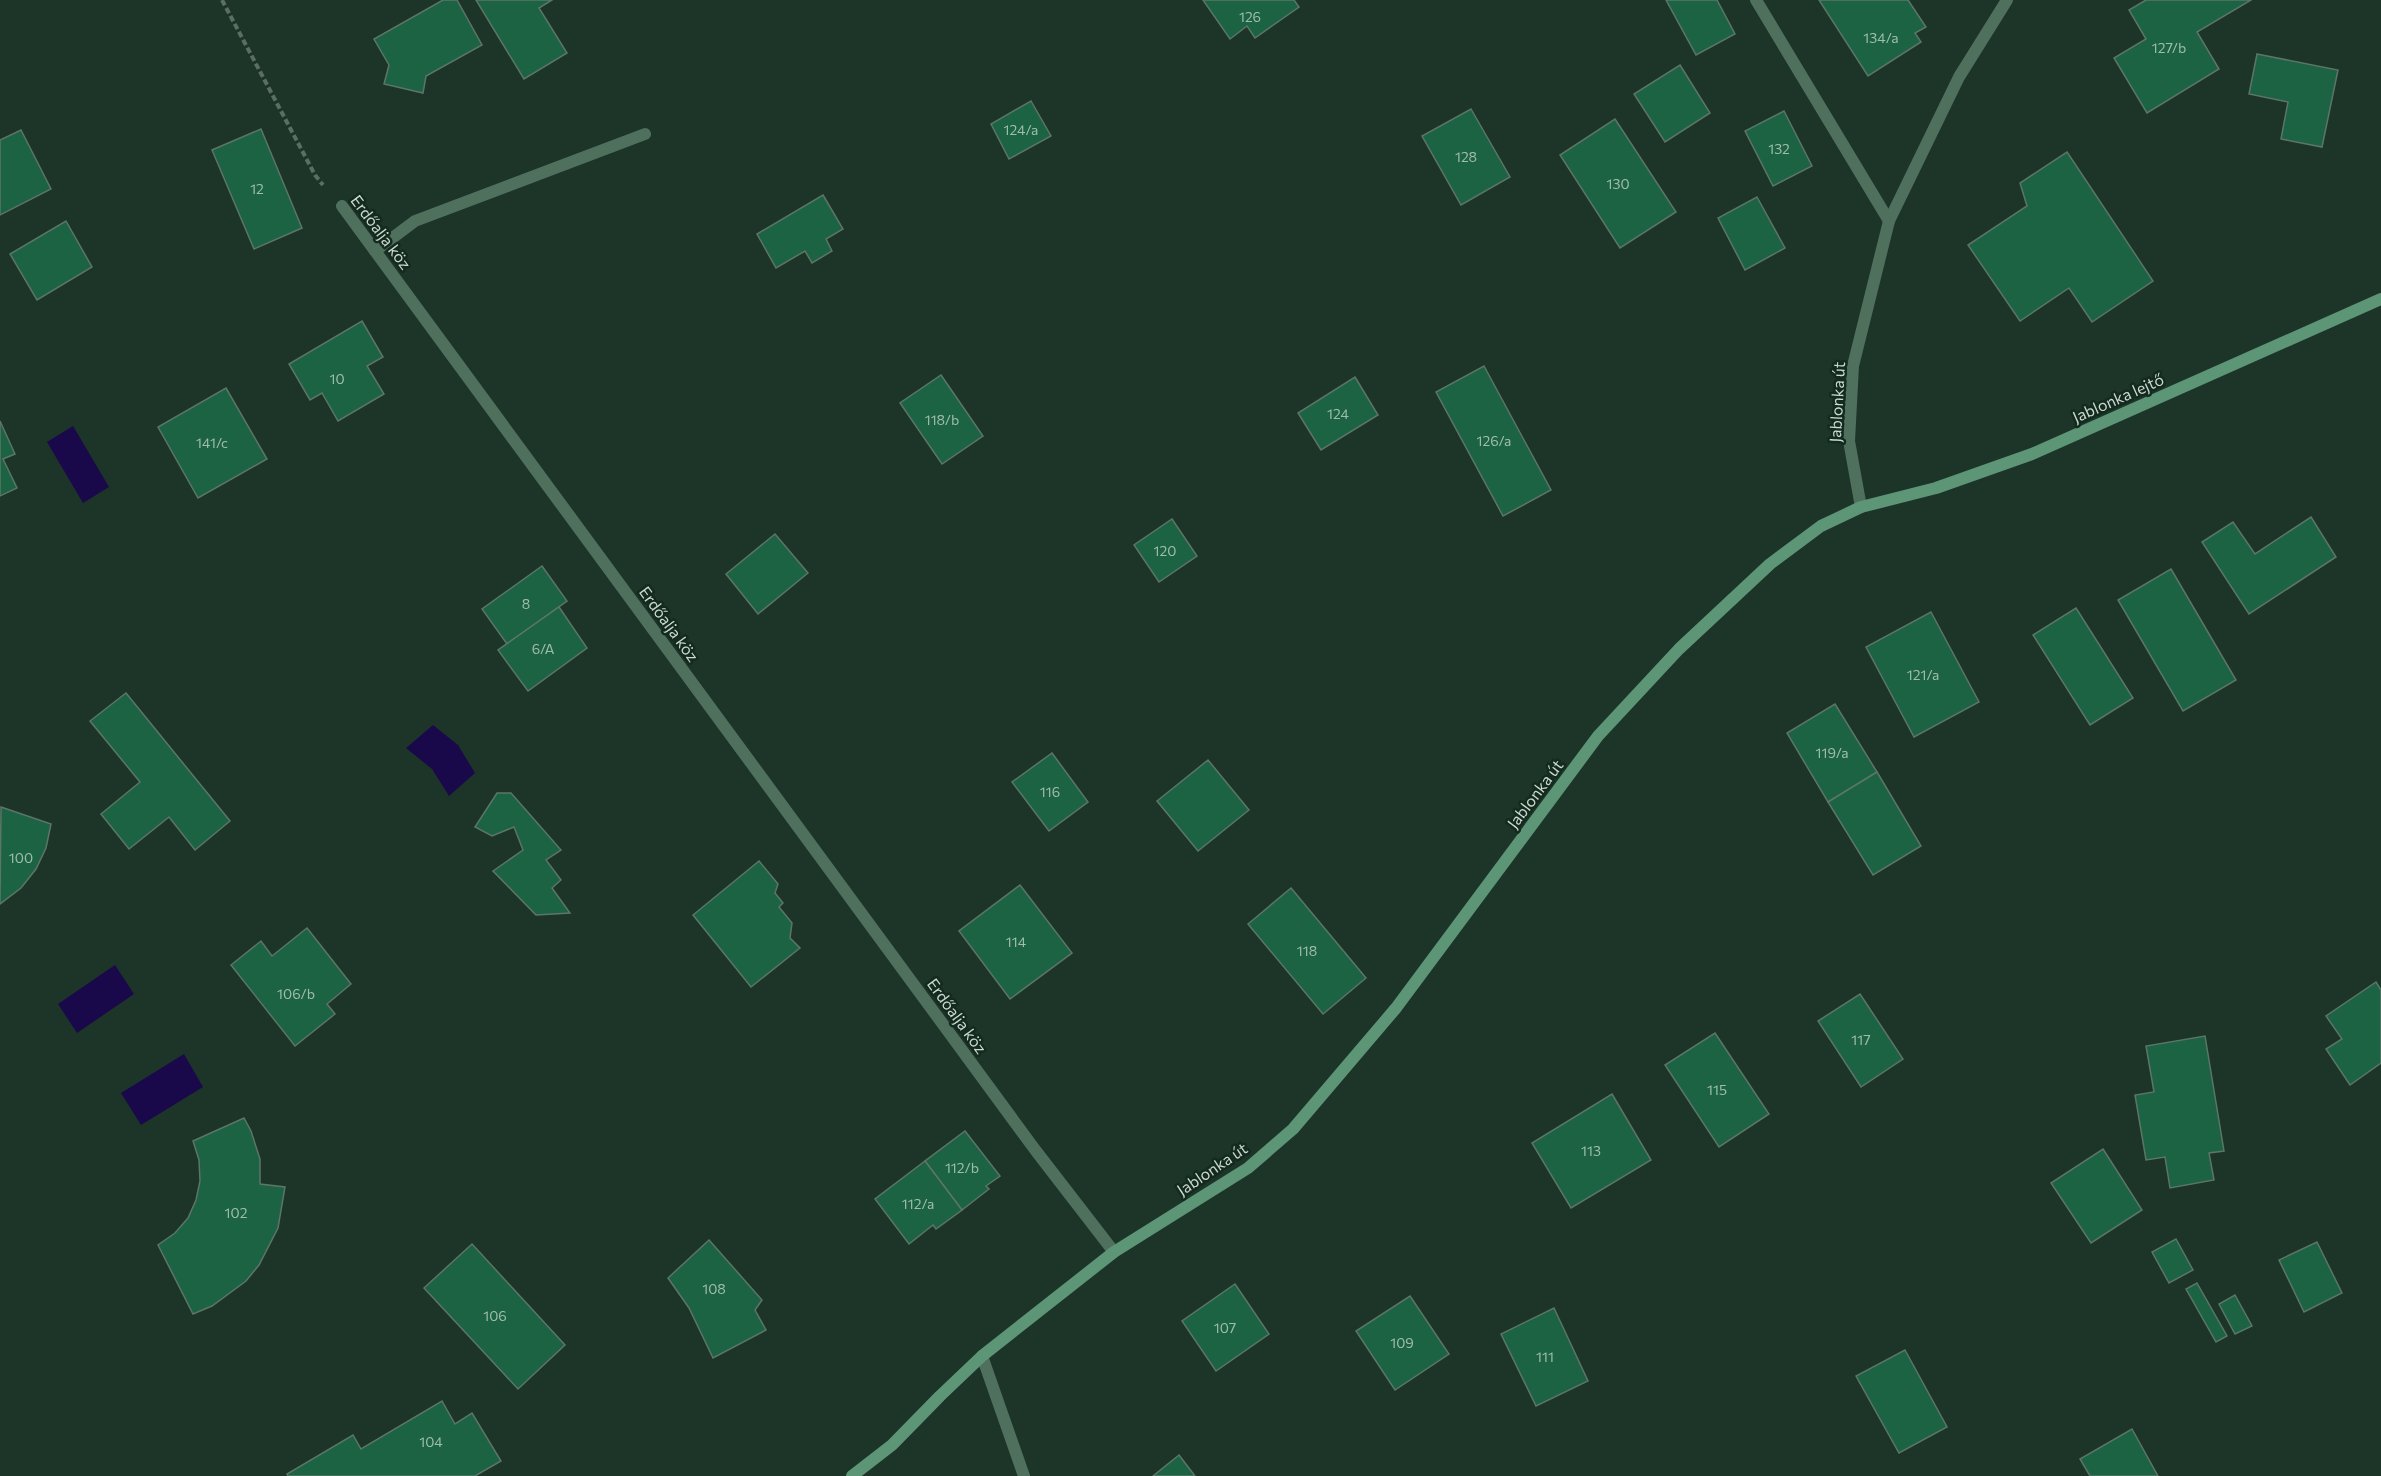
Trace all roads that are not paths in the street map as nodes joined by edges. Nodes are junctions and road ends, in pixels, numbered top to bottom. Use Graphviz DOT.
graph roads {
  1 [pos="1756,0"];
  2 [pos="2007,0"];
  3 [pos="645,134"];
  4 [pos="342,206"];
  5 [pos="1889,221"];
  6 [pos="375,251"];
  7 [pos="2381,299"];
  8 [pos="1861,507"];
  9 [pos="1114,1252"];
  10 [pos="982,1356"];
  11 [pos="852,1476"];
  12 [pos="1024,1476"];
  1 -- 5 [label="street"];
  2 -- 5 [label="street, Jablonka út"];
  3 -- 6 [label="street"];
  4 -- 6 [label="street, Erdőalja köz"];
  5 -- 8 [label="street, Jablonka út"];
  6 -- 9 [label="street, Erdőalja köz"];
  7 -- 8 [label="street, Jablonka lejtő"];
  8 -- 9 [label="street, Jablonka út"];
  9 -- 10 [label="street, Jablonka út"];
  10 -- 11 [label="street, Jablonka út"];
  10 -- 12 [label="street"];
}
